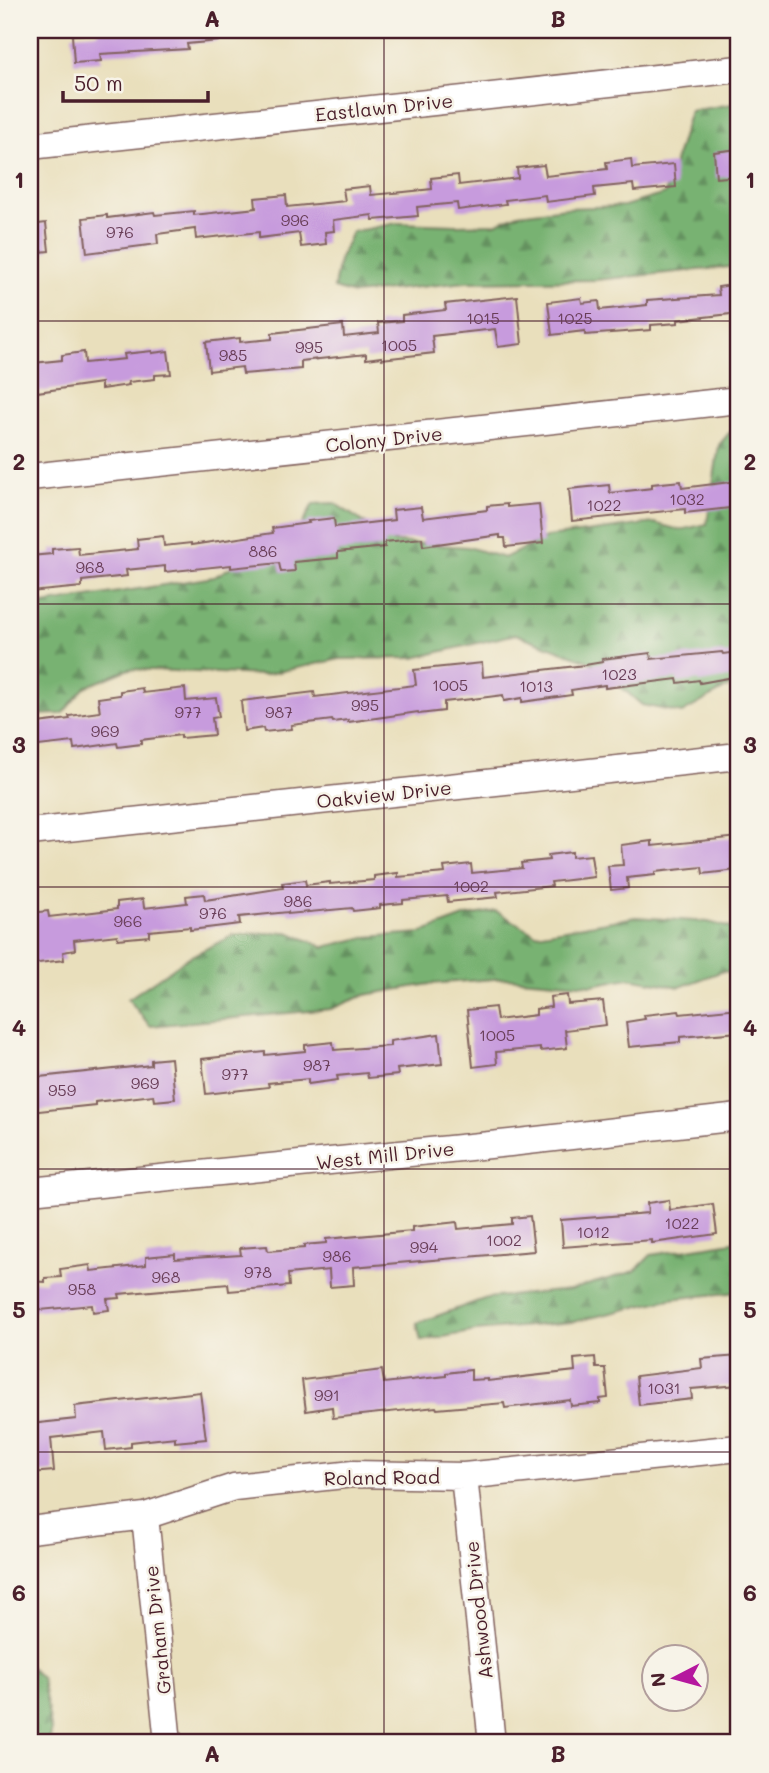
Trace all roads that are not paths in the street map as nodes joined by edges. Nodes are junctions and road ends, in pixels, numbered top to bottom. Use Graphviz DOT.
graph roads {
  1 [pos="739,69"];
  2 [pos="30,146"];
  3 [pos="739,400"];
  4 [pos="30,477"];
  5 [pos="739,756"];
  6 [pos="30,832"];
  7 [pos="739,1116"];
  8 [pos="30,1191"];
  9 [pos="739,1448"];
  10 [pos="464,1476"];
  11 [pos="145,1516"];
  12 [pos="30,1530"];
  13 [pos="168,1743"];
  14 [pos="492,1743"];
  1 -- 2 [label="street, Eastlawn Drive"];
  3 -- 4 [label="street, Colony Drive"];
  5 -- 6 [label="street, Oakview Drive"];
  7 -- 8 [label="street, West Mill Drive"];
  9 -- 10 [label="street, Roland Road"];
  10 -- 11 [label="street, Roland Road"];
  10 -- 14 [label="street, Ashwood Drive"];
  11 -- 12 [label="street, Roland Road"];
  11 -- 13 [label="street, Graham Drive"];
}
